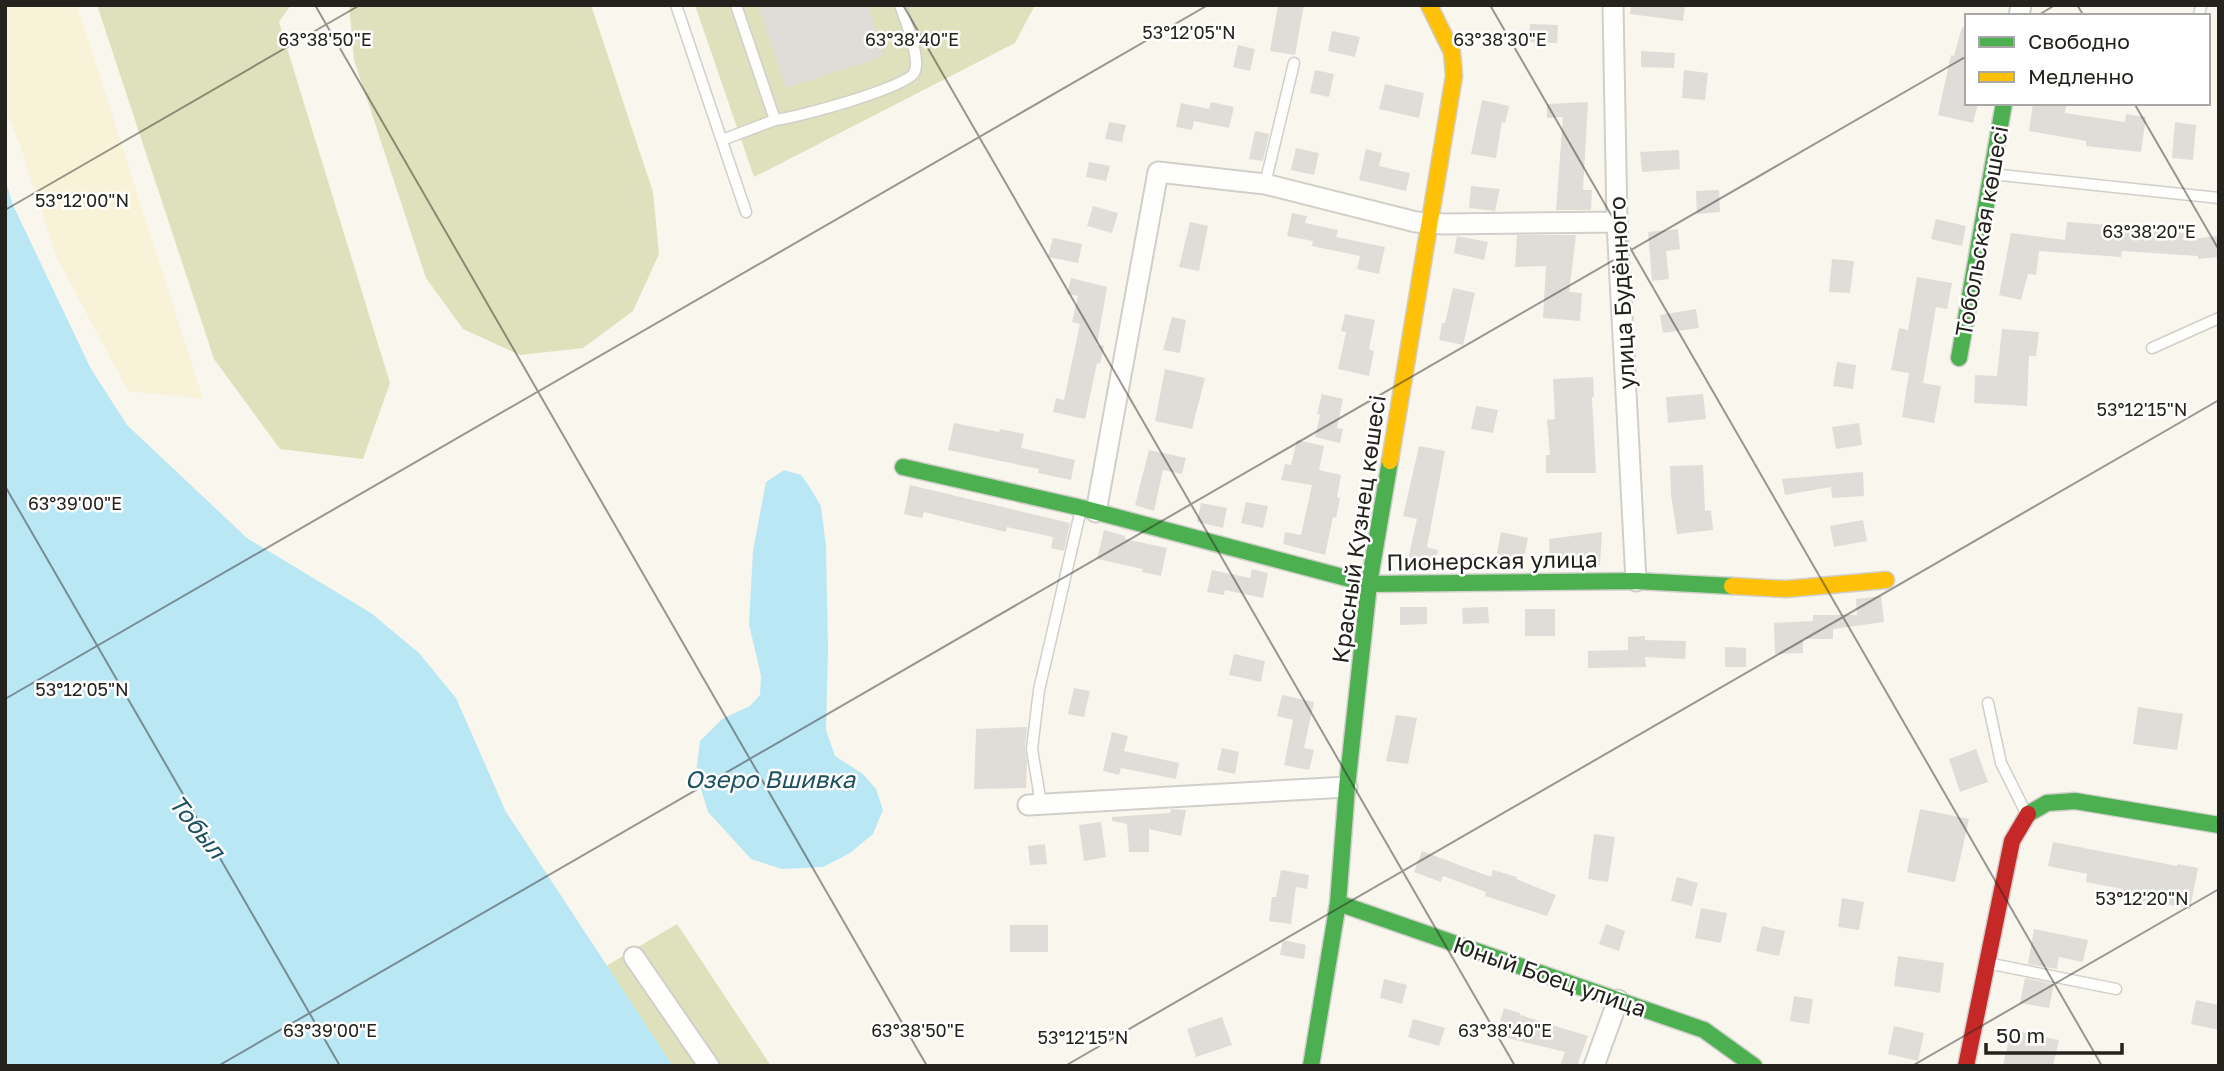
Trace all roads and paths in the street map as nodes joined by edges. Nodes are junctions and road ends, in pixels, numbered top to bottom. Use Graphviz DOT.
graph roads {
  1 [pos="676,5"];
  2 [pos="736,5"];
  3 [pos="900,5"];
  4 [pos="1429,5"];
  5 [pos="1613,5"];
  6 [pos="1294,62"];
  7 [pos="2004,105"];
  8 [pos="775,120"];
  9 [pos="722,139"];
  10 [pos="1991,174"];
  11 [pos="1265,184"];
  12 [pos="2219,198"];
  13 [pos="746,212"];
  14 [pos="1617,222"];
  15 [pos="1430,224"];
  16 [pos="2219,318"];
  17 [pos="2152,348"];
  18 [pos="1959,358"];
  19 [pos="903,467"];
  20 [pos="1089,510"];
  21 [pos="1886,580"];
  22 [pos="1636,581"];
  23 [pos="1369,584"];
  24 [pos="1988,703"];
  25 [pos="1348,787"];
  26 [pos="1034,804"];
  27 [pos="2027,815"];
  28 [pos="2219,825"];
  29 [pos="1338,903"];
  30 [pos="634,957"];
  31 [pos="1987,963"];
  32 [pos="2116,989"];
  33 [pos="1618,1000"];
  34 [pos="709,1066"];
  35 [pos="1311,1066"];
  36 [pos="1594,1066"];
  37 [pos="1754,1066"];
  38 [pos="1966,1066"];
  1 -- 9 [label="lane"];
  2 -- 8 [label="lane"];
  3 -- 8 [label="lane"];
  4 -- 15 [label="street, Красный Кузнец көшесі"];
  5 -- 14 [label="street, улица Будённого"];
  6 -- 11 [label="lane"];
  7 -- 10 [label="street, Тобольская көшесі"];
  8 -- 9 [label="lane"];
  9 -- 13 [label="lane"];
  10 -- 12 [label="lane"];
  10 -- 18 [label="street, Тобольская көшесі"];
  11 -- 15 [label="street"];
  11 -- 20 [label="street"];
  14 -- 15 [label="street"];
  14 -- 22 [label="street, улица Будённого"];
  15 -- 23 [label="street, Красный Кузнец көшесі"];
  16 -- 17 [label="lane"];
  19 -- 20 [label="street, Пионерская улица"];
  20 -- 23 [label="street, Пионерская улица"];
  20 -- 26 [label="lane"];
  21 -- 22 [label="street, Пионерская улица"];
  22 -- 23 [label="street, Пионерская улица"];
  23 -- 25 [label="street, Красный Кузнец көшесі"];
  24 -- 27 [label="lane"];
  25 -- 26 [label="street"];
  25 -- 29 [label="street, Красный Кузнец көшесі"];
  27 -- 28 [label="street"];
  27 -- 31 [label="street"];
  29 -- 33 [label="street, Юный Боец улица"];
  29 -- 35 [label="street, Красный Кузнец көшесі"];
  30 -- 34 [label="street"];
  31 -- 32 [label="lane"];
  31 -- 38 [label="street"];
  33 -- 36 [label="street"];
  33 -- 37 [label="street, Юный Боец улица"];
}
